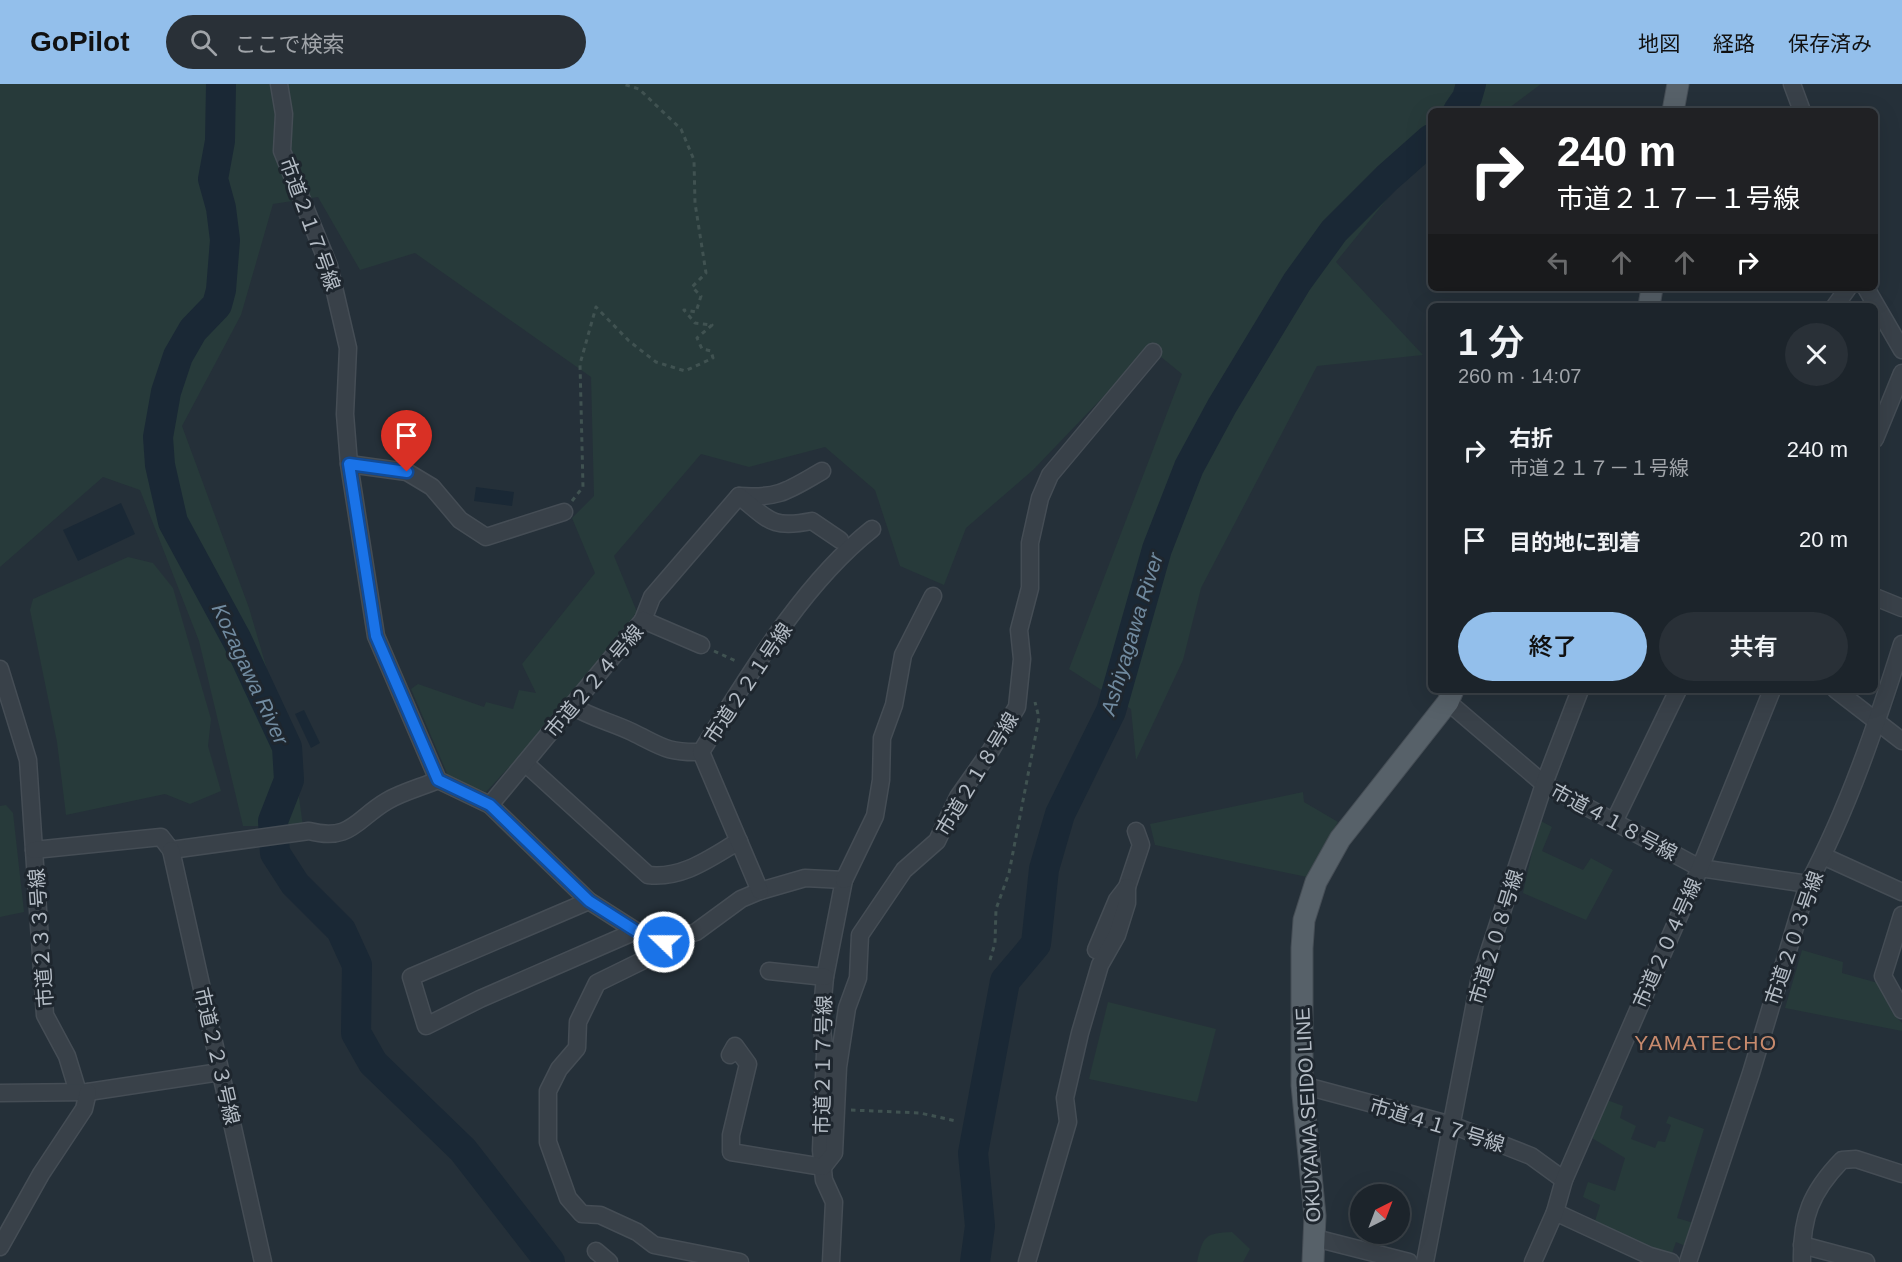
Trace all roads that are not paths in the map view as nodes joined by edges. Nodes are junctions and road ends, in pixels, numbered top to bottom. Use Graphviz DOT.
graph roads {
  1 [pos="279,84"];
  2 [pos="1678,84"];
  3 [pos="1792,84"];
  4 [pos="1674,108"];
  5 [pos="1801,108"];
  6 [pos="1878,309"];
  7 [pos="1902,350"];
  8 [pos="1153,352"];
  9 [pos="1902,373"];
  10 [pos="1878,432"];
  11 [pos="349,464"];
  12 [pos="822,471"];
  13 [pos="742,492"];
  14 [pos="564,512"];
  15 [pos="872,529"];
  16 [pos="840,540"];
  17 [pos="933,596"];
  18 [pos="1878,598"];
  19 [pos="1902,608"];
  20 [pos="643,620"];
  21 [pos="701,645"];
  22 [pos="1902,645"];
  23 [pos="0,669"];
  24 [pos="1579,693"];
  25 [pos="1677,693"];
  26 [pos="1771,693"];
  27 [pos="1840,693"];
  28 [pos="1450,696"];
  29 [pos="572,706"];
  30 [pos="1878,722"];
  31 [pos="1902,741"];
  32 [pos="701,752"];
  33 [pos="525,763"];
  34 [pos="438,780"];
  35 [pos="1544,784"];
  36 [pos="490,805"];
  37 [pos="1614,822"];
  38 [pos="1136,831"];
  39 [pos="739,841"];
  40 [pos="34,850"];
  41 [pos="171,850"];
  42 [pos="1823,856"];
  43 [pos="1700,868"];
  44 [pos="844,880"];
  45 [pos="1808,884"];
  46 [pos="760,891"];
  47 [pos="1902,892"];
  48 [pos="589,901"];
  49 [pos="1901,924"];
  50 [pos="636,931"];
  51 [pos="664,942"];
  52 [pos="769,971"];
  53 [pos="825,977"];
  54 [pos="1902,1010"];
  55 [pos="730,1055"];
  56 [pos="220,1072"];
  57 [pos="1302,1085"];
  58 [pos="83,1092"];
  59 [pos="0,1093"];
  60 [pos="1452,1125"];
  61 [pos="823,1167"];
  62 [pos="1902,1174"];
  63 [pos="1564,1180"];
  64 [pos="1555,1212"];
  65 [pos="831,1233"];
  66 [pos="1315,1238"];
  67 [pos="1802,1245"];
  68 [pos="0,1247"];
  69 [pos="729,1261"];
  70 [pos="263,1262"];
  71 [pos="822,1262"];
  72 [pos="831,1262"];
  73 [pos="1028,1262"];
  74 [pos="1313,1262"];
  75 [pos="1409,1262"];
  76 [pos="1425,1262"];
  77 [pos="1533,1262"];
  78 [pos="1671,1262"];
  79 [pos="1688,1262"];
  80 [pos="1803,1262"];
  81 [pos="1866,1262"];
  1 -- 11 [label="street, 市道２１７号線"];
  2 -- 4 [label="main road"];
  3 -- 5 [label="street"];
  6 -- 7 [label="street"];
  8 -- 61 [label="street, 市道２１８号線"];
  9 -- 10 [label="street"];
  11 -- 14 [label="street"];
  11 -- 34 [label="street, 市道２１７号線"];
  12 -- 13 [label="street"];
  13 -- 16 [label="street"];
  13 -- 20 [label="street"];
  15 -- 32 [label="street, 市道２２１号線"];
  17 -- 44 [label="street, 市道２１７号線"];
  18 -- 19 [label="street"];
  20 -- 21 [label="street, 市道２２４号線"];
  20 -- 29 [label="street, 市道２２４号線"];
  22 -- 30 [label="street, 市道２０３号線"];
  23 -- 40 [label="street, 市道２３３号線"];
  24 -- 35 [label="street, 市道２０８号線"];
  25 -- 37 [label="street"];
  26 -- 43 [label="street, 市道２０４号線"];
  27 -- 30 [label="street"];
  28 -- 35 [label="street, 市道４１８号線"];
  28 -- 57 [label="main road, OKUYAMA SEIDO LINE"];
  29 -- 32 [label="street"];
  29 -- 33 [label="street, 市道２２４号線"];
  30 -- 31 [label="street"];
  30 -- 42 [label="street, 市道２０３号線"];
  32 -- 39 [label="street, 市道２２１号線"];
  33 -- 36 [label="street, 市道２２４号線"];
  33 -- 39 [label="street"];
  34 -- 36 [label="street"];
  34 -- 41 [label="street"];
  35 -- 37 [label="street, 市道４１８号線"];
  35 -- 60 [label="street, 市道２０８号線"];
  36 -- 48 [label="street"];
  37 -- 43 [label="street, 市道４１８号線"];
  38 -- 73 [label="street"];
  39 -- 46 [label="street, 市道２２１号線"];
  40 -- 41 [label="street"];
  40 -- 58 [label="street, 市道２３３号線"];
  41 -- 56 [label="street, 市道２２３号線"];
  42 -- 45 [label="street, 市道２０３号線"];
  42 -- 47 [label="street"];
  43 -- 45 [label="street, 市道４１８号線"];
  43 -- 63 [label="street, 市道２０４号線"];
  44 -- 46 [label="street"];
  44 -- 53 [label="street, 市道２１７号線"];
  45 -- 79 [label="street, 市道２０３号線"];
  46 -- 51 [label="street"];
  48 -- 50 [label="street"];
  48 -- 50 [label="street"];
  49 -- 54 [label="street"];
  50 -- 51 [label="street"];
  51 -- 69 [label="street"];
  52 -- 53 [label="street"];
  53 -- 61 [label="street, 市道２１７号線"];
  55 -- 61 [label="street"];
  56 -- 58 [label="street"];
  56 -- 70 [label="street, 市道２２３号線"];
  57 -- 60 [label="street, 市道４１７号線"];
  57 -- 66 [label="main road, OKUYAMA SEIDO LINE"];
  58 -- 59 [label="street"];
  58 -- 68 [label="street"];
  60 -- 63 [label="street, 市道４１７号線"];
  60 -- 76 [label="street, 市道２０８号線"];
  61 -- 65 [label="street, 市道２１７号線"];
  62 -- 67 [label="street"];
  63 -- 64 [label="street, 市道２０４号線"];
  64 -- 77 [label="street, 市道２０４号線"];
  64 -- 78 [label="street"];
  65 -- 71 [label="street"];
  65 -- 72 [label="street, 市道２１７号線"];
  66 -- 74 [label="main road, OKUYAMA SEIDO LINE"];
  66 -- 75 [label="street"];
  67 -- 80 [label="street"];
  67 -- 81 [label="street"];
}
